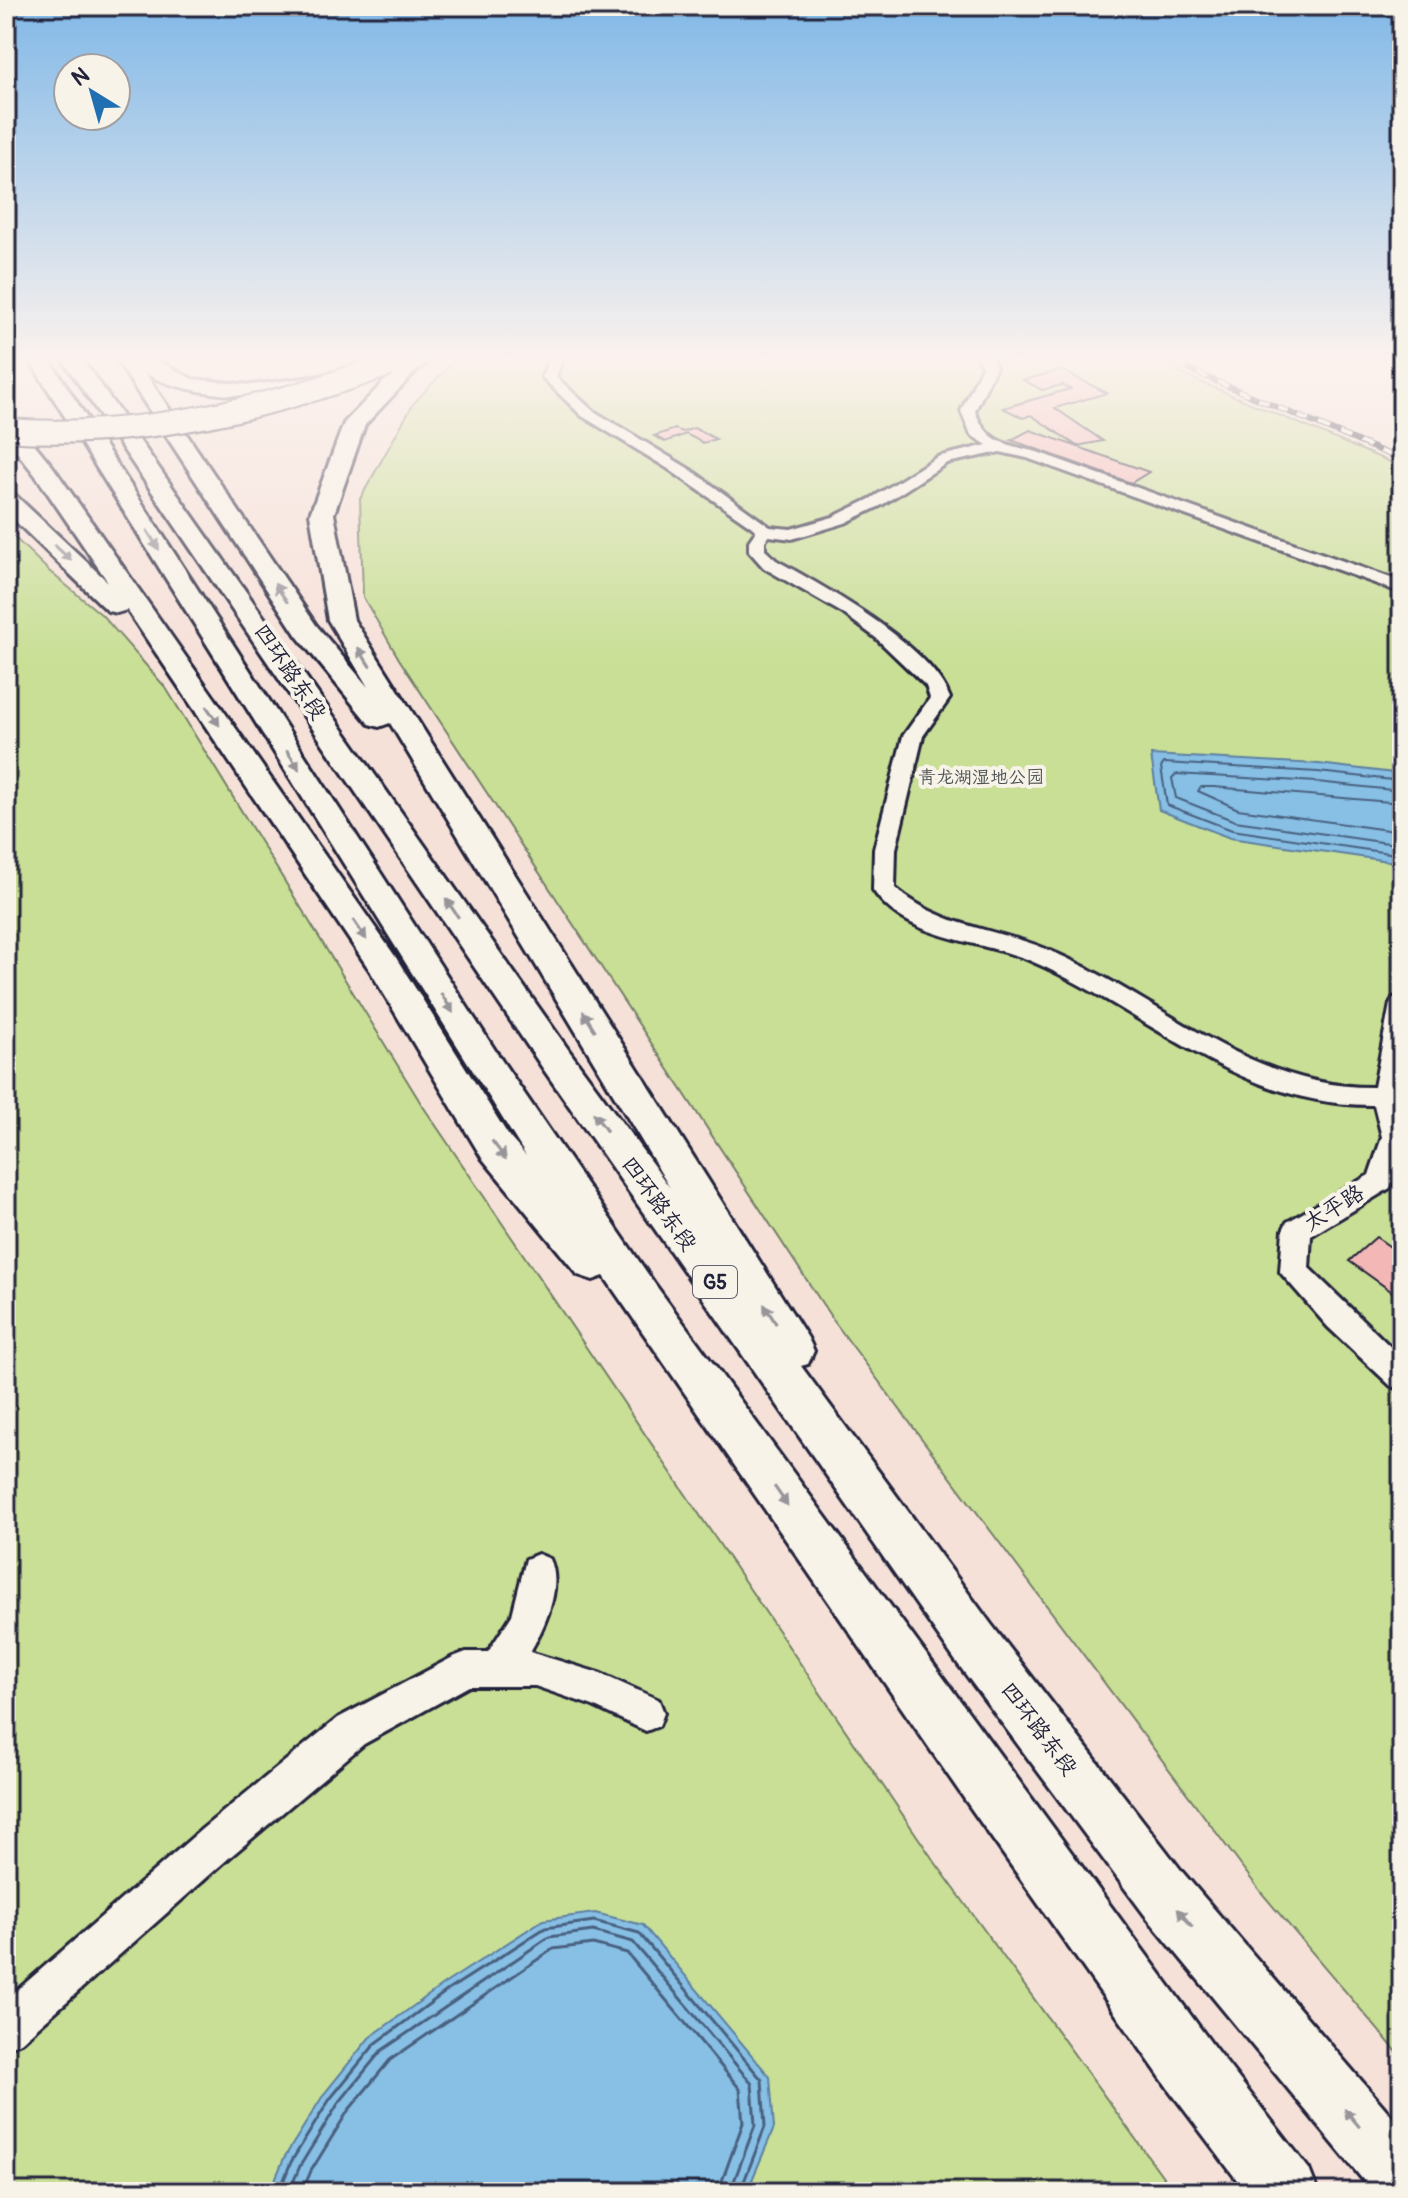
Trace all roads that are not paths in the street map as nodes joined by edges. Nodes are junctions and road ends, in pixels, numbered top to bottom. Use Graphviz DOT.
graph roads {
  1 [pos="33,459"];
  2 [pos="102,459"];
  3 [pos="143,459"];
  4 [pos="192,459"];
  5 [pos="342,459"];
  6 [pos="662,459"];
  7 [pos="948,459"];
  8 [pos="1042,459"];
  9 [pos="6,499"];
  10 [pos="765,531"];
  11 [pos="1402,588"];
  12 [pos="179,667"];
  13 [pos="470,828"];
  14 [pos="1402,1004"];
  15 [pos="1385,1096"];
  16 [pos="1402,1377"];
  17 [pos="742,1440"];
  18 [pos="538,1570"];
  19 [pos="973,1642"];
  20 [pos="496,1669"];
  21 [pos="646,1713"];
  22 [pos="6,2027"];
  23 [pos="1402,2177"];
  24 [pos="1286,2192"];
  1 -- 12 [label="highway"];
  2 -- 17 [label="highway, 四环路东段, one-way"];
  19 -- 3 [label="highway, 四环路东段 / G5, one-way"];
  13 -- 4 [label="highway, one-way"];
  13 -- 5 [label="highway, one-way"];
  6 -- 10 [label="street"];
  7 -- 10 [label="street"];
  8 -- 11 [label="street"];
  9 -- 12 [label="highway, one-way"];
  10 -- 15 [label="street"];
  12 -- 17 [label="highway, one-way"];
  19 -- 13 [label="highway, one-way"];
  14 -- 15 [label="street, 太平路"];
  15 -- 16 [label="street, 太平路"];
  17 -- 24 [label="highway, 四环路东段, one-way"];
  18 -- 20 [label="street"];
  23 -- 19 [label="highway, 四环路东段 / G5, one-way"];
  20 -- 21 [label="street"];
  20 -- 22 [label="street"];
}
